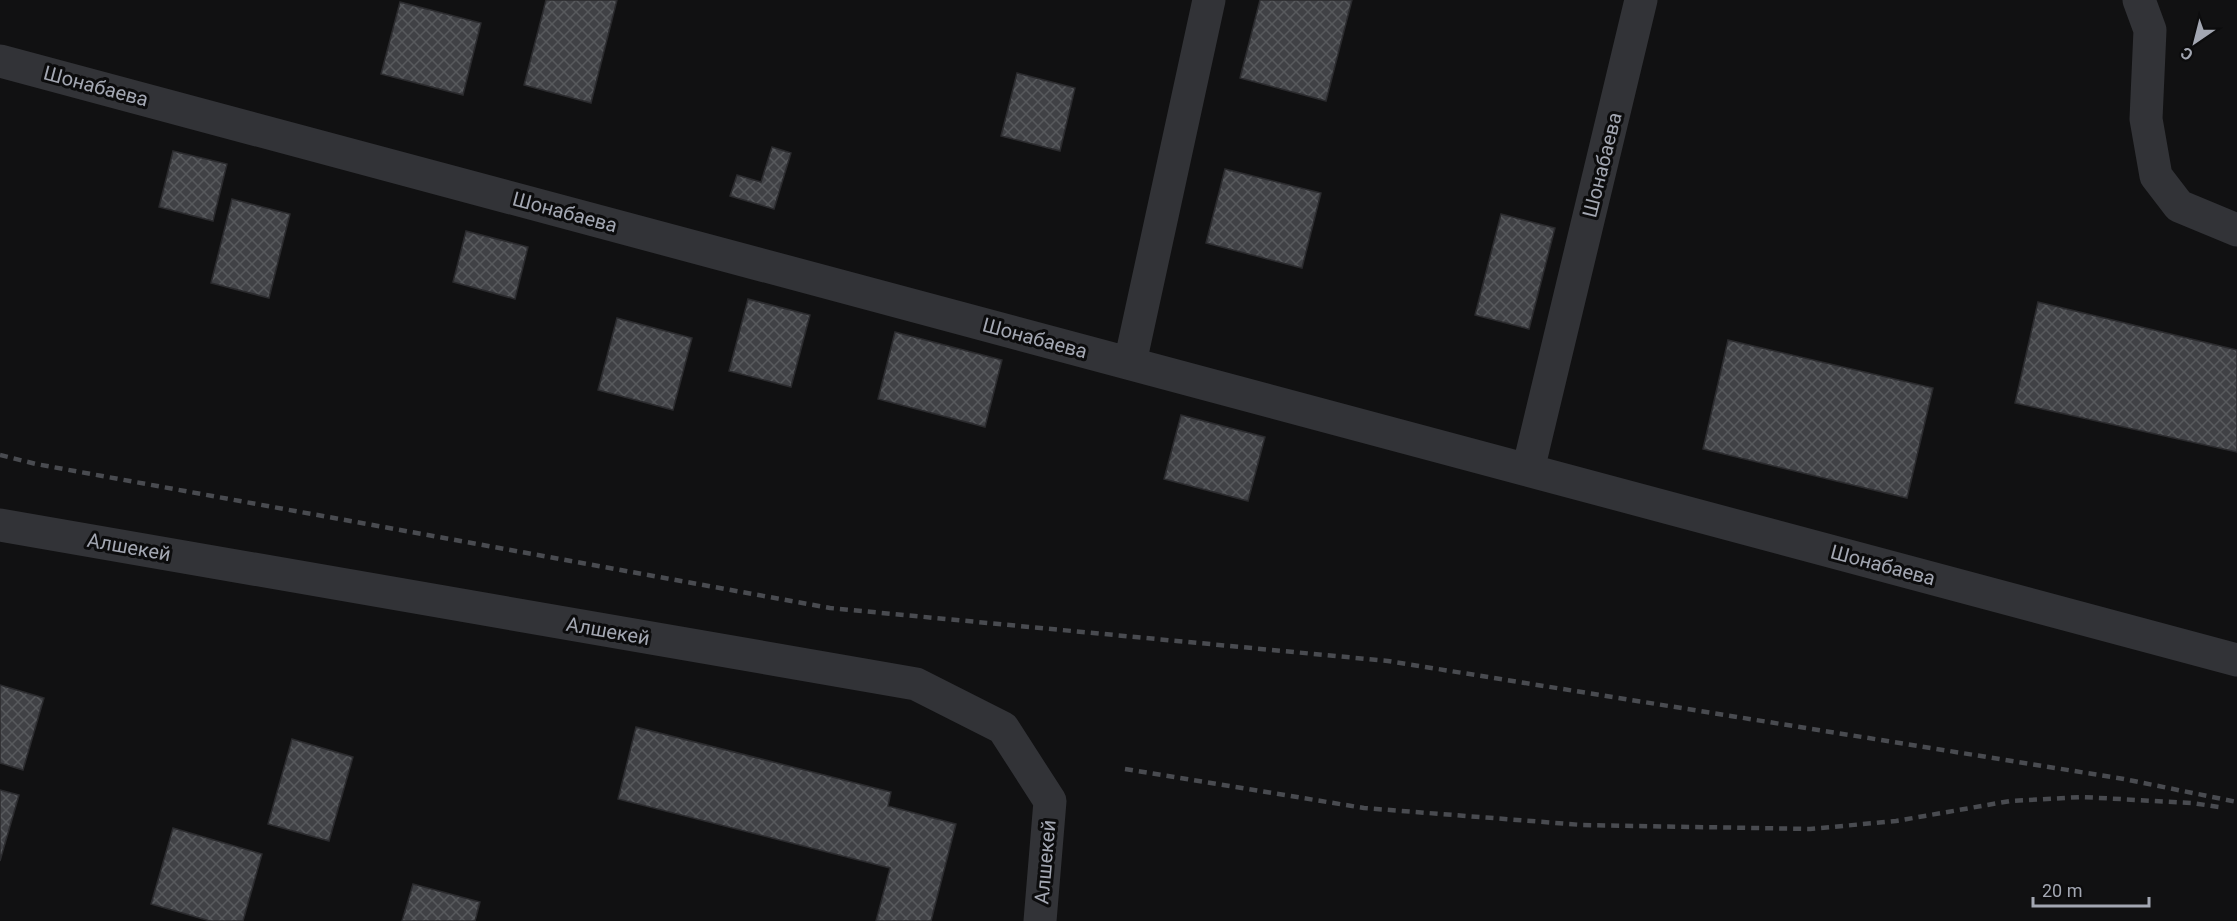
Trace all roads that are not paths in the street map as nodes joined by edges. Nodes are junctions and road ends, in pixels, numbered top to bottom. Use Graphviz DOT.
graph roads {
  1 [pos="1209,0"];
  2 [pos="1641,0"];
  3 [pos="2139,0"];
  4 [pos="0,61"];
  5 [pos="2237,230"];
  6 [pos="1130,363"];
  7 [pos="1528,470"];
  8 [pos="0,525"];
  9 [pos="2237,660"];
  10 [pos="1040,921"];
  1 -- 6 [label="street"];
  2 -- 7 [label="street, Шонабаева"];
  3 -- 5 [label="street"];
  4 -- 6 [label="street, Шонабаева"];
  6 -- 7 [label="street, Шонабаева"];
  7 -- 9 [label="street, Шонабаева"];
  8 -- 10 [label="street, Алшекей"];
}
